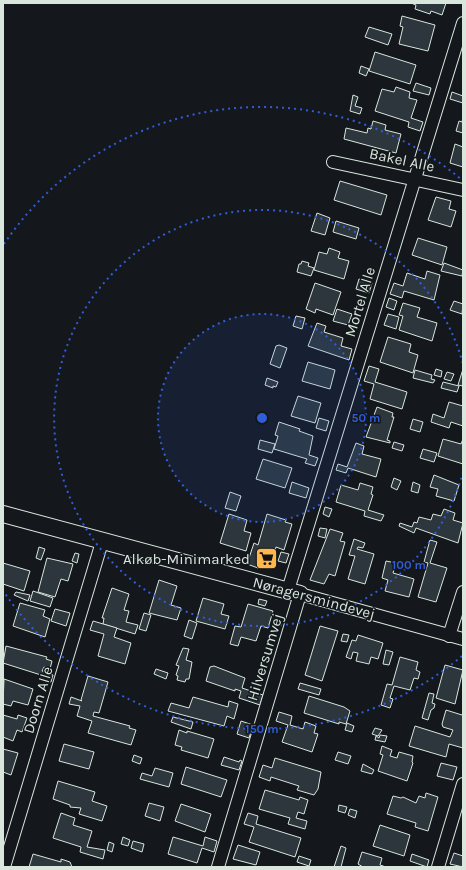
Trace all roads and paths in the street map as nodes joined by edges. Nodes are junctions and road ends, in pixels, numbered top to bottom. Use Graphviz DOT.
graph roads {
  1 [pos="463,23"];
  2 [pos="333,162"];
  3 [pos="415,180"];
  4 [pos="463,190"];
  5 [pos="3,514"];
  6 [pos="102,542"];
  7 [pos="294,592"];
  8 [pos="463,592"];
  9 [pos="450,636"];
  10 [pos="463,639"];
  11 [pos="463,784"];
  12 [pos="4,867"];
  13 [pos="218,867"];
  14 [pos="438,867"];
  1 -- 3 [label="street, Mortel Alle"];
  2 -- 3 [label="street, Bakel Alle"];
  3 -- 4 [label="street, Bakel Alle"];
  3 -- 7 [label="street, Mortel Alle"];
  5 -- 6 [label="street, Nøragersmindevej"];
  6 -- 7 [label="street, Nøragersmindevej"];
  6 -- 12 [label="street, Doorn Alle"];
  7 -- 9 [label="street, Nøragersmindevej"];
  7 -- 13 [label="street, Hilversumvej"];
  8 -- 9 [label="street"];
  9 -- 10 [label="street, Nøragersmindevej"];
  11 -- 14 [label="street"];
}
